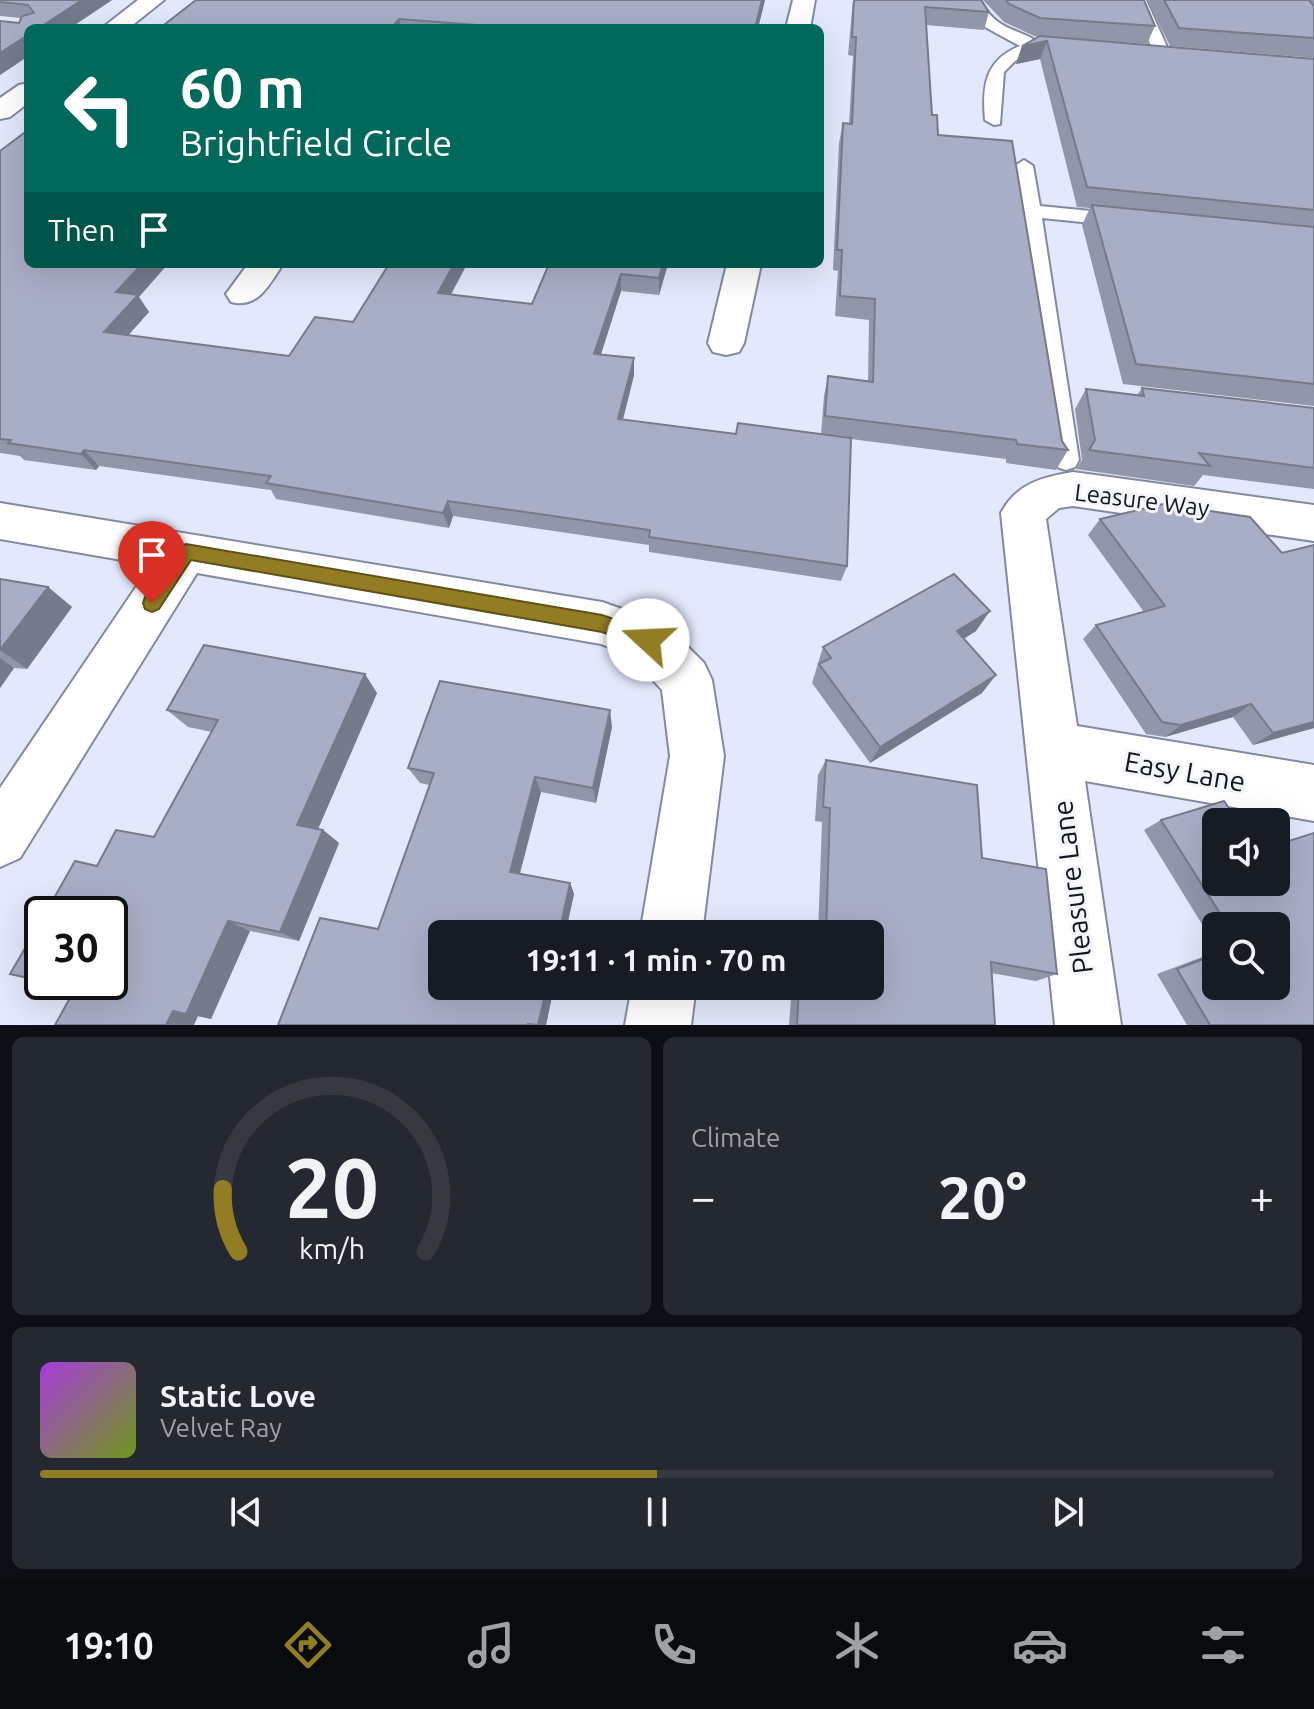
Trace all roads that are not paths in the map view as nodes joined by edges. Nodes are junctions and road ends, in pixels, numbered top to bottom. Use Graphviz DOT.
graph roads {
  1 [pos="153,0"];
  2 [pos="804,0"];
  3 [pos="973,0"];
  4 [pos="1139,0"];
  5 [pos="120,24"];
  6 [pos="799,24"];
  7 [pos="1035,46"];
  8 [pos="1063,48"];
  9 [pos="1134,54"];
  10 [pos="1163,56"];
  11 [pos="1193,59"];
  12 [pos="24,94"];
  13 [pos="0,111"];
  14 [pos="994,120"];
  15 [pos="1024,166"];
  16 [pos="1030,211"];
  17 [pos="1141,222"];
  18 [pos="263,268"];
  19 [pos="743,268"];
  20 [pos="243,294"];
  21 [pos="726,343"];
  22 [pos="1055,388"];
  23 [pos="1086,391"];
  24 [pos="1066,460"];
  25 [pos="0,521"];
  26 [pos="1314,523"];
  27 [pos="186,551"];
  28 [pos="1055,749"];
  29 [pos="1314,793"];
  30 [pos="0,838"];
  31 [pos="673,920"];
  32 [pos="662,1000"];
  33 [pos="658,1025"];
  34 [pos="1088,1025"];
  1 -- 5 [label="street"];
  2 -- 6 [label="street"];
  3 -- 7 [label="lane"];
  4 -- 10 [label="lane"];
  7 -- 8 [label="street"];
  7 -- 14 [label="lane"];
  9 -- 10 [label="street"];
  10 -- 11 [label="street"];
  12 -- 13 [label="street"];
  15 -- 16 [label="lane"];
  16 -- 17 [label="lane"];
  16 -- 22 [label="lane"];
  18 -- 20 [label="street"];
  19 -- 21 [label="street"];
  22 -- 23 [label="lane"];
  22 -- 24 [label="lane"];
  25 -- 27 [label="street"];
  26 -- 28 [label="street, Leasure Way"];
  27 -- 30 [label="street"];
  27 -- 31 [label="street"];
  28 -- 29 [label="street, Easy Lane"];
  28 -- 34 [label="street, Pleasure Lane"];
  32 -- 33 [label="street"];
}
